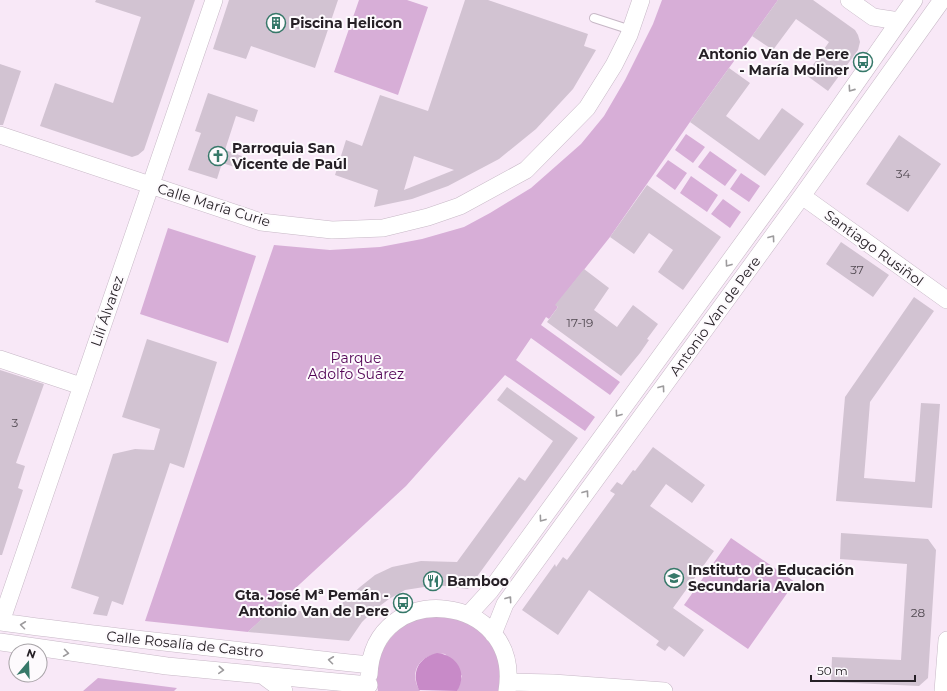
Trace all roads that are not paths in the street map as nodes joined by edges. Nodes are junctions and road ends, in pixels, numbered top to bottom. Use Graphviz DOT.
graph roads {
  1 [pos="214,0"];
  2 [pos="641,0"];
  3 [pos="849,0"];
  4 [pos="914,0"];
  5 [pos="942,0"];
  6 [pos="873,17"];
  7 [pos="594,18"];
  8 [pos="898,22"];
  9 [pos="631,30"];
  10 [pos="884,42"];
  11 [pos="0,135"];
  12 [pos="151,186"];
  13 [pos="802,196"];
  14 [pos="947,300"];
  15 [pos="0,359"];
  16 [pos="81,386"];
  17 [pos="469,614"];
  18 [pos="0,622"];
  19 [pos="493,634"];
  20 [pos="947,640"];
  21 [pos="0,642"];
  22 [pos="369,665"];
  23 [pos="261,674"];
  24 [pos="507,687"];
  25 [pos="370,688"];
  26 [pos="284,691"];
  27 [pos="664,691"];
  28 [pos="943,691"];
  1 -- 12 [label="street, Lilí Álvarez"];
  2 -- 9 [label="street, Calle María Curie"];
  3 -- 6 [label="street"];
  4 -- 8 [label="street, Antonio Van de Pere"];
  5 -- 13 [label="street, Antonio Van de Pere"];
  6 -- 8 [label="street"];
  6 -- 10 [label="street"];
  7 -- 9 [label="lane"];
  8 -- 10 [label="street, Antonio Van de Pere"];
  9 -- 12 [label="street, Calle María Curie"];
  10 -- 17 [label="street, Antonio Van de Pere, one-way"];
  11 -- 12 [label="street, Calle María Curie"];
  12 -- 16 [label="street, Lilí Álvarez"];
  13 -- 14 [label="street, Santiago Rusiñol"];
  19 -- 13 [label="street, Antonio Van de Pere, one-way"];
  15 -- 16 [label="street"];
  16 -- 18 [label="street, Lilí Álvarez"];
  17 -- 19 [label="street"];
  17 -- 22 [label="street"];
  22 -- 18 [label="street, Calle Rosalía de Castro, one-way"];
  19 -- 24 [label="street"];
  20 -- 28 [label="street"];
  21 -- 23 [label="street, Calle Rosalía de Castro, one-way"];
  22 -- 25 [label="street"];
  23 -- 25 [label="street, Calle Rosalía de Castro"];
  23 -- 26 [label="street"];
  24 -- 27 [label="street"];
}
